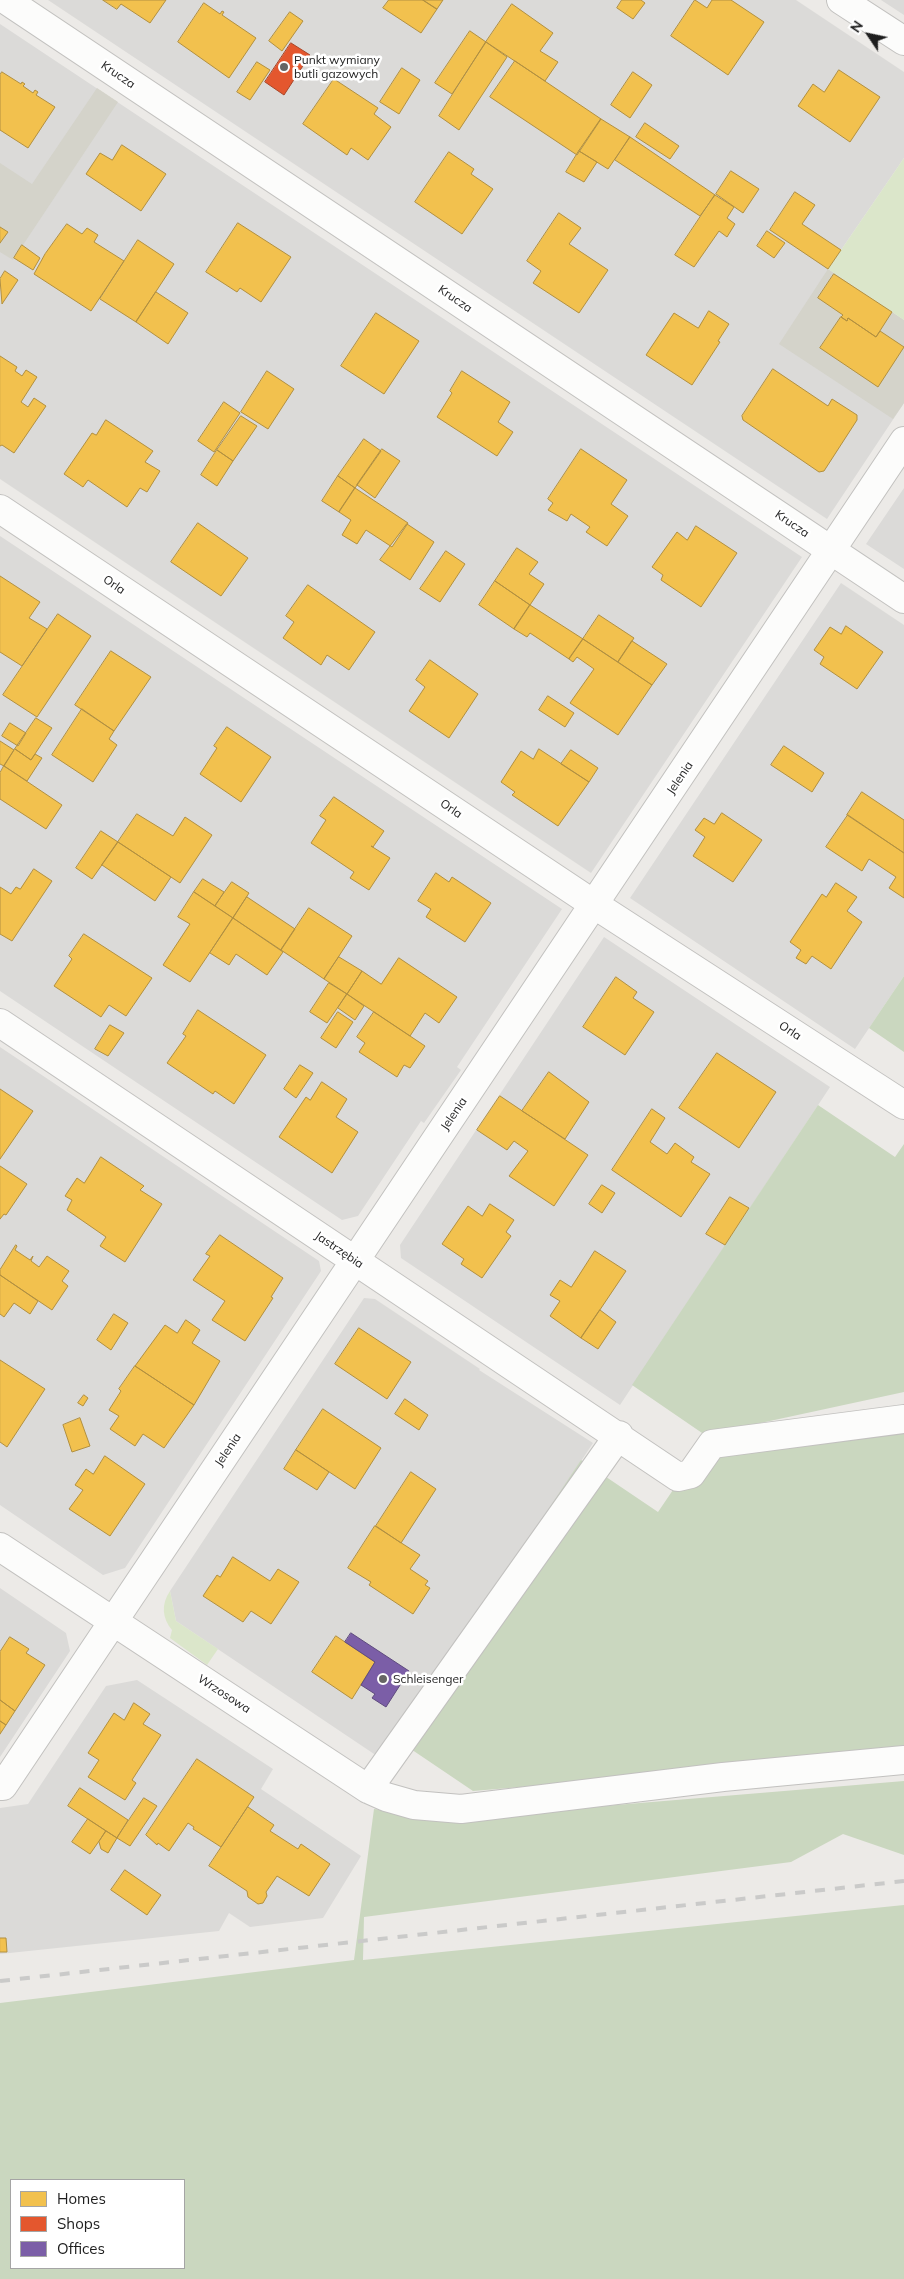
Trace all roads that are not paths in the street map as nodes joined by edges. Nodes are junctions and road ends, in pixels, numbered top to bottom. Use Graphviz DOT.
graph roads {
  1 [pos="6,0"];
  2 [pos="841,0"];
  3 [pos="904,41"];
  4 [pos="904,441"];
  5 [pos="0,509"];
  6 [pos="831,551"];
  7 [pos="904,598"];
  8 [pos="595,905"];
  9 [pos="0,1023"];
  10 [pos="904,1105"];
  11 [pos="356,1262"];
  12 [pos="904,1419"];
  13 [pos="619,1435"];
  14 [pos="0,1547"];
  15 [pos="112,1621"];
  16 [pos="904,1760"];
  17 [pos="1,1786"];
  18 [pos="368,1789"];
  1 -- 6 [label="street, Krucza"];
  2 -- 3 [label="street"];
  4 -- 6 [label="street, Jelenia"];
  5 -- 8 [label="street, Orla"];
  6 -- 7 [label="street, Krucza"];
  6 -- 8 [label="street, Jelenia"];
  8 -- 10 [label="street, Orla"];
  8 -- 11 [label="street, Jelenia"];
  9 -- 11 [label="street, Jastrzębia"];
  11 -- 13 [label="street, Jastrzębia"];
  11 -- 15 [label="street, Jelenia"];
  12 -- 13 [label="street, Jastrzębia"];
  13 -- 18 [label="street"];
  14 -- 15 [label="street, Wrzosowa"];
  15 -- 17 [label="street, Jelenia"];
  15 -- 18 [label="street, Wrzosowa"];
  16 -- 18 [label="street, Wrzosowa"];
}
